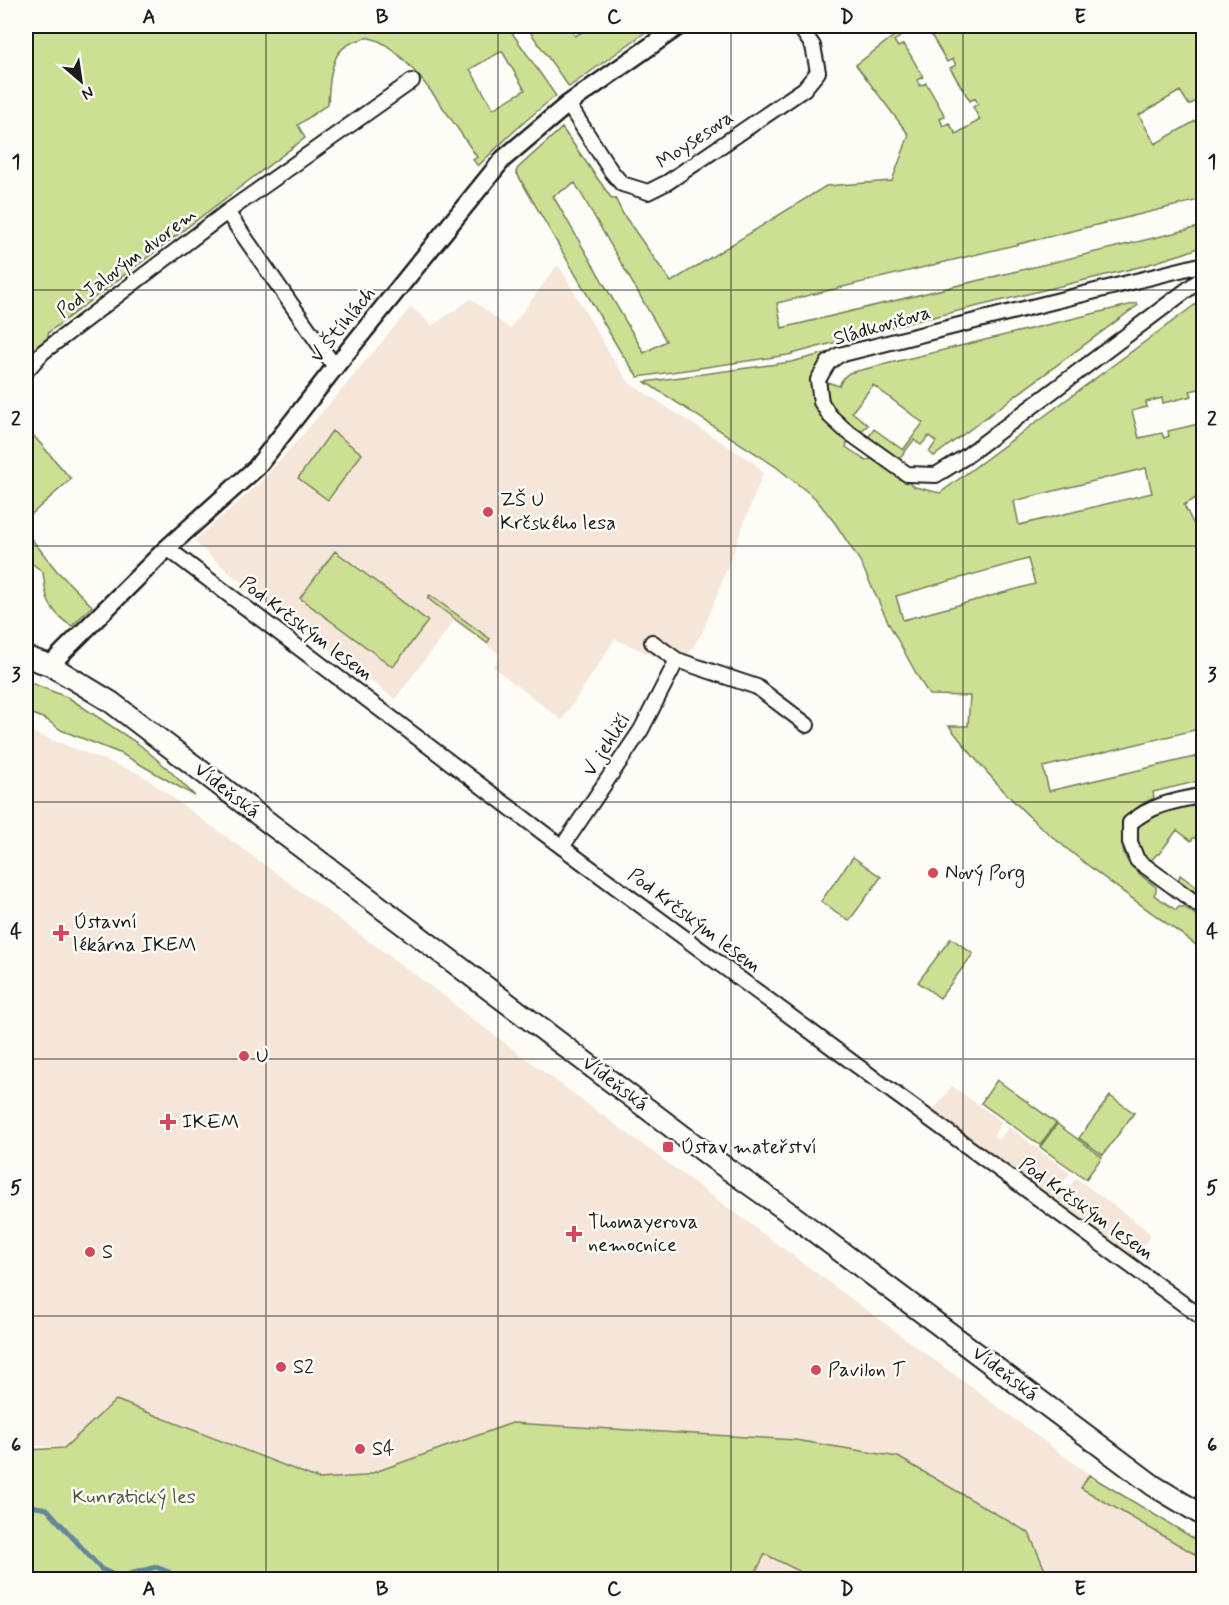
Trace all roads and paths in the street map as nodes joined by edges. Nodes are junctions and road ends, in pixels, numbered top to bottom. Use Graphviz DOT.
graph roads {
  1 [pos="679,26"];
  2 [pos="799,26"];
  3 [pos="412,81"];
  4 [pos="568,104"];
  5 [pos="227,212"];
  6 [pos="1203,264"];
  7 [pos="1203,278"];
  8 [pos="335,367"];
  9 [pos="26,371"];
  10 [pos="167,548"];
  11 [pos="652,642"];
  12 [pos="26,657"];
  13 [pos="677,660"];
  14 [pos="50,665"];
  15 [pos="807,725"];
  16 [pos="1203,795"];
  17 [pos="562,847"];
  18 [pos="1203,909"];
  19 [pos="1203,1319"];
  20 [pos="1203,1516"];
  1 -- 4 [label="street, V Štíhlách"];
  2 -- 4 [label="street, Moysesova"];
  3 -- 5 [label="street, Pod Jalovým dvorem"];
  4 -- 8 [label="street, V Štíhlách"];
  5 -- 8 [label="street, Pod Jalovým dvorem"];
  5 -- 9 [label="street, Pod Jalovým dvorem"];
  6 -- 7 [label="street, Sládkovičova"];
  8 -- 10 [label="street, V Štíhlách"];
  10 -- 14 [label="street, V Štíhlách"];
  10 -- 17 [label="street, Pod Krčským lesem"];
  11 -- 13 [label="street"];
  12 -- 14 [label="main road, Vídeňská"];
  13 -- 15 [label="street"];
  13 -- 17 [label="street, V jehličí"];
  14 -- 20 [label="main road, Vídeňská"];
  16 -- 18 [label="street"];
  17 -- 19 [label="street, Pod Krčským lesem"];
}
